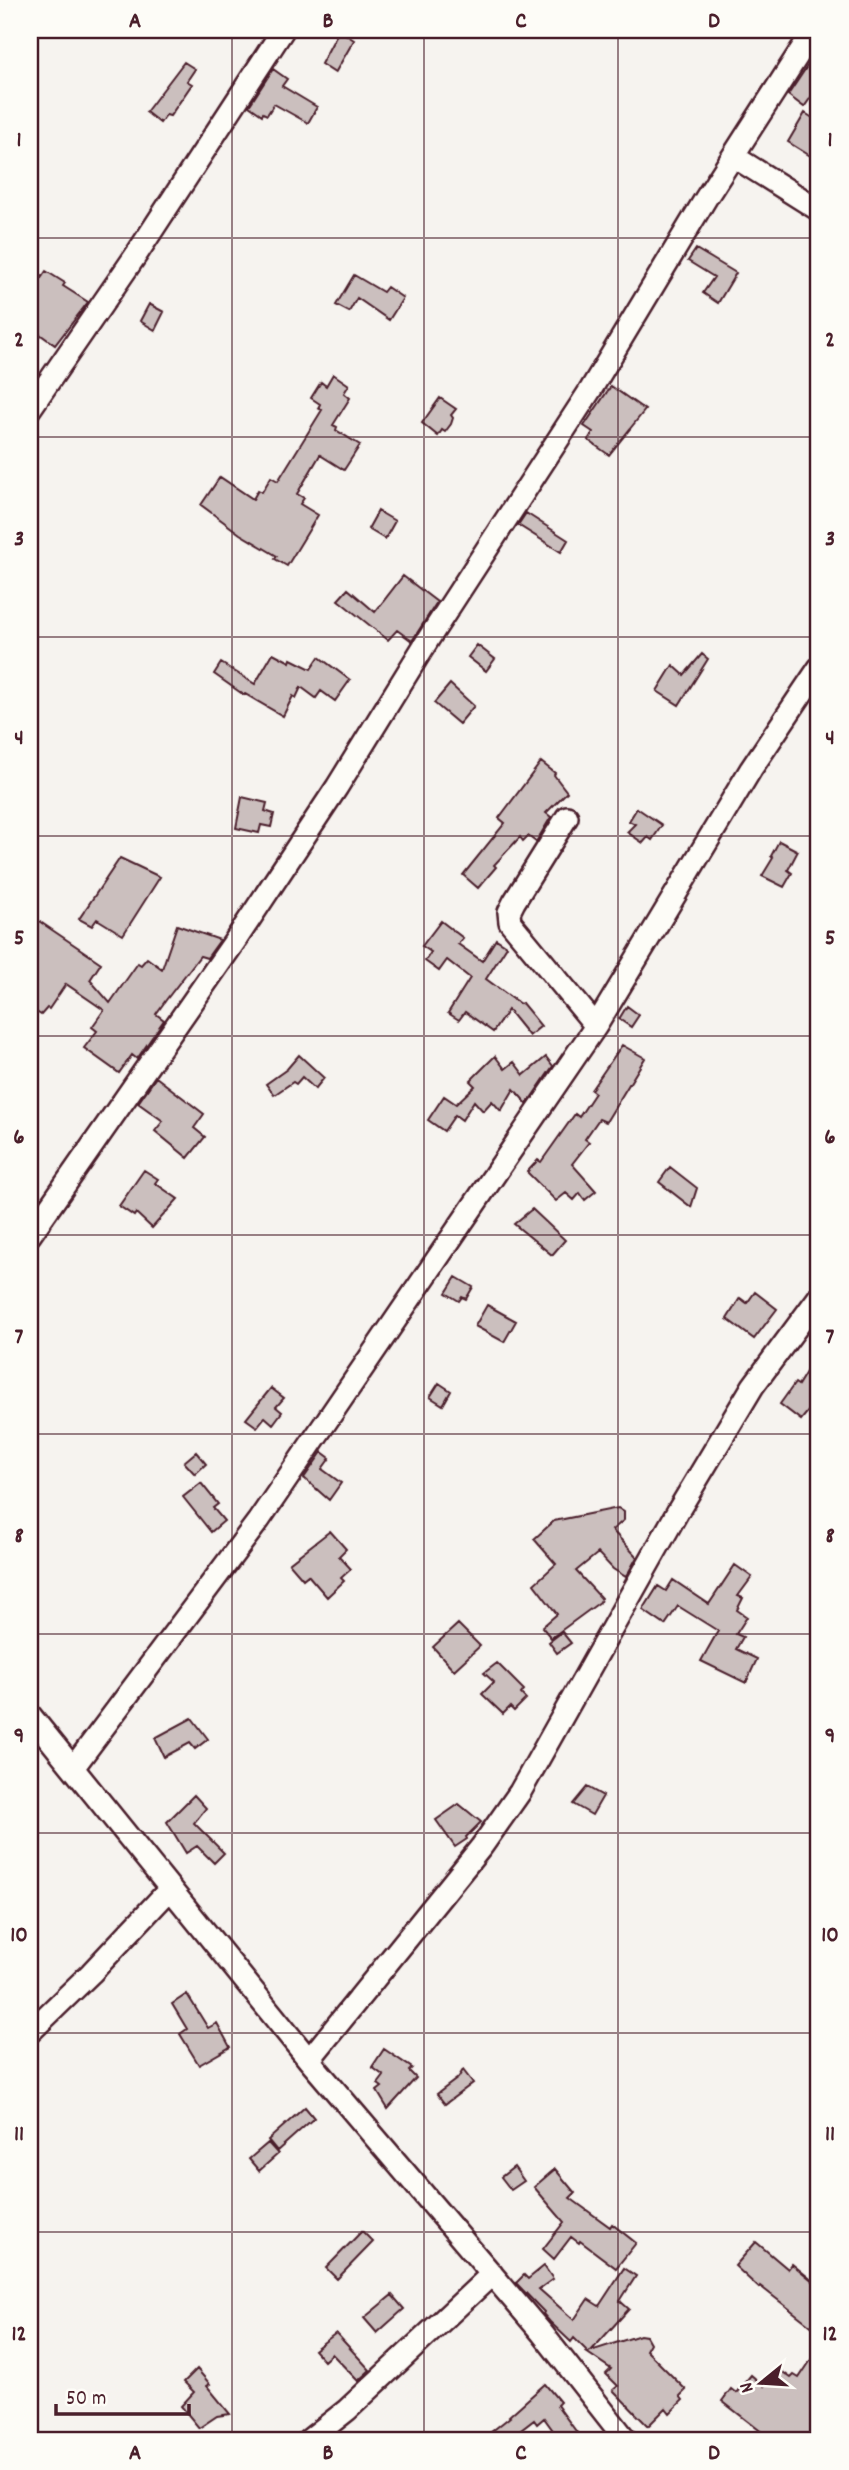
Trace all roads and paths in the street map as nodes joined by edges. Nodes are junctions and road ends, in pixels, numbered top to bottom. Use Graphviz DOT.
graph roads {
  1 [pos="283,30"];
  2 [pos="814,30"];
  3 [pos="733,156"];
  4 [pos="819,210"];
  5 [pos="30,409"];
  6 [pos="819,668"];
  7 [pos="567,817"];
  8 [pos="596,1026"];
  9 [pos="30,1236"];
  10 [pos="816,1307"];
  11 [pos="30,1715"];
  12 [pos="73,1768"];
  13 [pos="170,1889"];
  14 [pos="30,2032"];
  15 [pos="309,2060"];
  16 [pos="492,2274"];
  17 [pos="309,2440"];
  18 [pos="626,2440"];
  1 -- 5 [label="street"];
  2 -- 3 [label="street"];
  3 -- 4 [label="street"];
  3 -- 9 [label="street"];
  6 -- 8 [label="street"];
  7 -- 8 [label="street"];
  8 -- 12 [label="street"];
  10 -- 15 [label="street"];
  11 -- 12 [label="street"];
  12 -- 13 [label="street"];
  13 -- 14 [label="street"];
  13 -- 15 [label="street"];
  15 -- 16 [label="street"];
  16 -- 17 [label="street"];
  16 -- 18 [label="street"];
}
